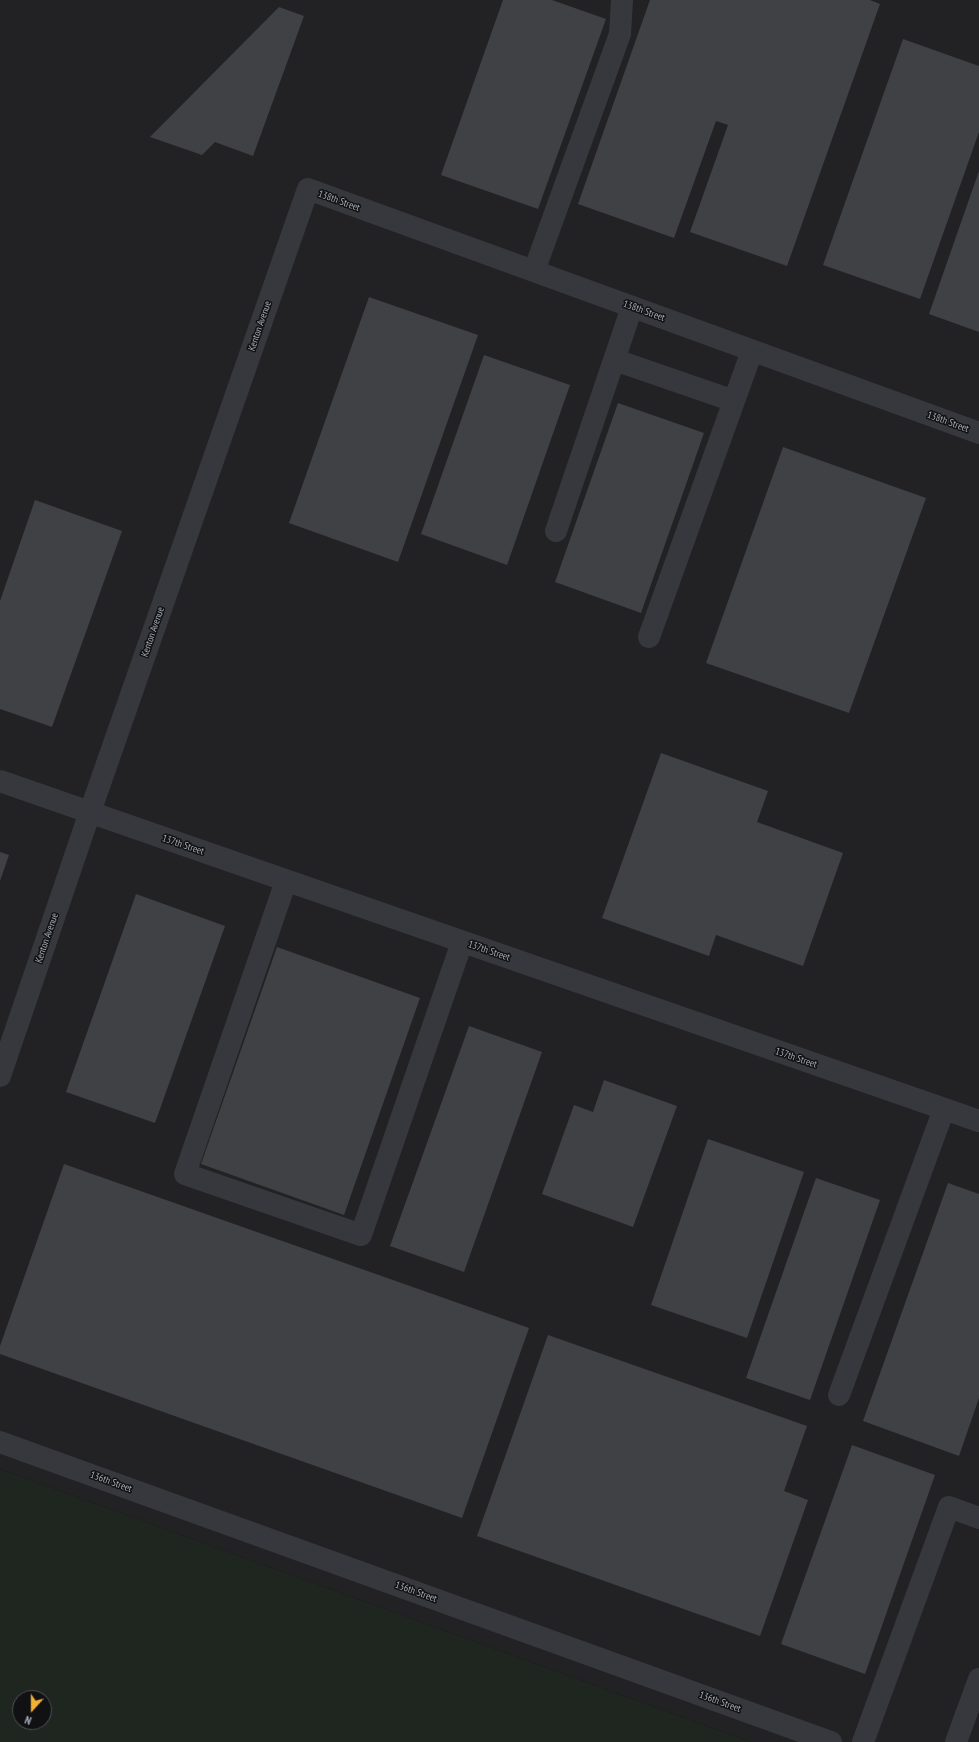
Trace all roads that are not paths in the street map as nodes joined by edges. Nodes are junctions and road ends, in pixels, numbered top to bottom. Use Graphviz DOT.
graph roads {
  1 [pos="622,0"];
  2 [pos="308,189"];
  3 [pos="534,271"];
  4 [pos="632,307"];
  5 [pos="752,351"];
  6 [pos="615,360"];
  7 [pos="734,401"];
  8 [pos="979,433"];
  9 [pos="556,531"];
  10 [pos="649,637"];
  11 [pos="0,781"];
  12 [pos="90,812"];
  13 [pos="286,881"];
  14 [pos="462,942"];
  15 [pos="0,1076"];
  16 [pos="944,1109"];
  17 [pos="979,1121"];
  18 [pos="839,1395"];
  19 [pos="0,1442"];
  20 [pos="979,1518"];
  21 [pos="979,1679"];
  22 [pos="831,1742"];
  23 [pos="863,1742"];
  24 [pos="956,1742"];
  1 -- 3 [label="street"];
  2 -- 3 [label="street, 138th Street"];
  2 -- 12 [label="street, Kenton Avenue"];
  3 -- 4 [label="street, 138th Street"];
  4 -- 5 [label="street, 138th Street"];
  4 -- 6 [label="street"];
  5 -- 7 [label="street"];
  5 -- 8 [label="street, 138th Street"];
  6 -- 7 [label="street"];
  6 -- 9 [label="street"];
  7 -- 10 [label="street"];
  11 -- 12 [label="street, 137th Street"];
  12 -- 13 [label="street, 137th Street"];
  12 -- 15 [label="street, Kenton Avenue"];
  13 -- 14 [label="street, 137th Street"];
  13 -- 14 [label="street"];
  14 -- 16 [label="street, 137th Street"];
  16 -- 17 [label="street, 137th Street"];
  16 -- 18 [label="street"];
  19 -- 22 [label="street, 136th Street"];
  20 -- 23 [label="street"];
  21 -- 24 [label="street"];
}
